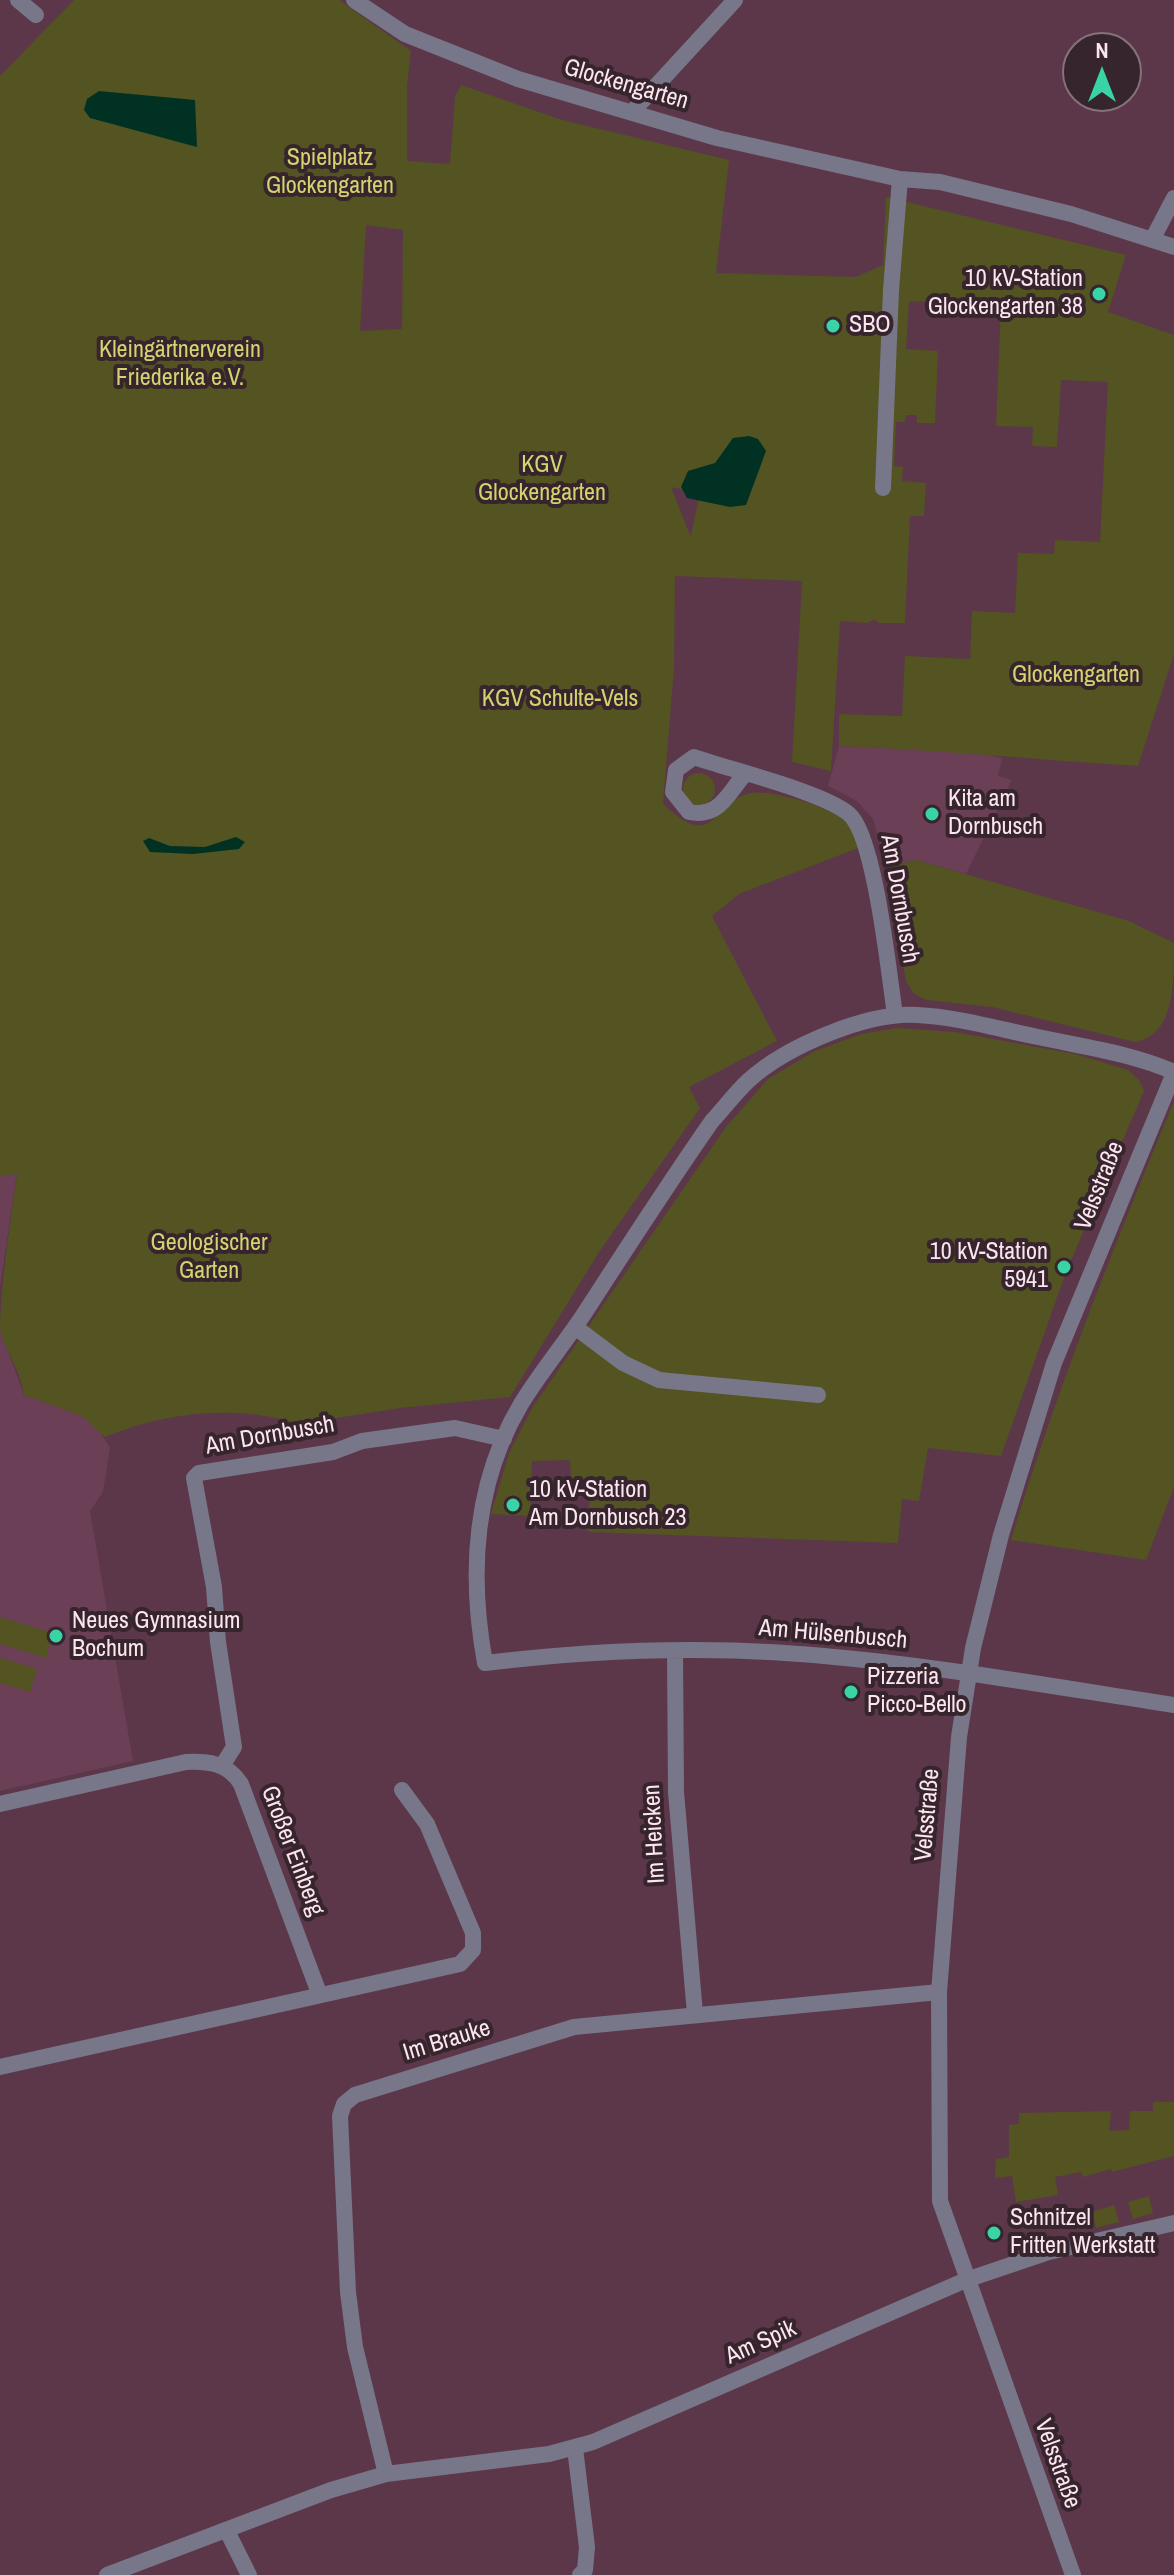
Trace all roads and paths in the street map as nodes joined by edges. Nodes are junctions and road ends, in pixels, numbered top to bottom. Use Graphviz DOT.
graph roads {
  1 [pos="18,0"];
  2 [pos="354,0"];
  3 [pos="735,0"];
  4 [pos="36,15"];
  5 [pos="633,111"];
  6 [pos="900,179"];
  7 [pos="1174,198"];
  8 [pos="1152,240"];
  9 [pos="1174,247"];
  10 [pos="883,488"];
  11 [pos="744,775"];
  12 [pos="895,1015"];
  13 [pos="1174,1072"];
  14 [pos="575,1327"];
  15 [pos="818,1395"];
  16 [pos="504,1439"];
  17 [pos="675,1651"];
  18 [pos="969,1673"];
  19 [pos="1174,1705"];
  20 [pos="222,1766"];
  21 [pos="402,1790"];
  22 [pos="0,1804"];
  23 [pos="939,1992"];
  24 [pos="319,1993"];
  25 [pos="695,2014"];
  26 [pos="0,2067"];
  27 [pos="1174,2223"];
  28 [pos="966,2280"];
  29 [pos="575,2448"];
  30 [pos="386,2474"];
  31 [pos="227,2531"];
  32 [pos="585,2573"];
  33 [pos="107,2575"];
  34 [pos="249,2575"];
  35 [pos="1073,2575"];
  1 -- 4 [label="street"];
  2 -- 5 [label="street, Glockengarten"];
  3 -- 5 [label="street"];
  5 -- 6 [label="street, Glockengarten"];
  6 -- 8 [label="street, Glockengarten"];
  6 -- 10 [label="street"];
  7 -- 8 [label="street"];
  8 -- 9 [label="street, Glockengarten"];
  11 -- 12 [label="street, Am Dornbusch"];
  12 -- 13 [label="street"];
  12 -- 14 [label="street"];
  13 -- 18 [label="street, Velsstraße"];
  14 -- 15 [label="street"];
  14 -- 16 [label="street"];
  16 -- 17 [label="street, Am Hülsenbusch"];
  16 -- 20 [label="street, Am Dornbusch"];
  17 -- 18 [label="street, Am Hülsenbusch"];
  17 -- 25 [label="street, Im Heicken"];
  18 -- 19 [label="street, Am Hülsenbusch"];
  18 -- 23 [label="street, Velsstraße"];
  20 -- 22 [label="street"];
  20 -- 24 [label="street, Großer Einberg"];
  21 -- 24 [label="street"];
  23 -- 25 [label="street, Im Brauke"];
  23 -- 28 [label="street, Velsstraße"];
  24 -- 26 [label="street"];
  25 -- 30 [label="street, Im Brauke"];
  27 -- 28 [label="street, Am Spik"];
  28 -- 29 [label="street, Am Spik"];
  28 -- 35 [label="street, Velsstraße"];
  29 -- 30 [label="street, Am Spik"];
  29 -- 32 [label="street"];
  30 -- 31 [label="street, Am Spik"];
  31 -- 33 [label="street, Am Spik"];
  31 -- 34 [label="street"];
}
